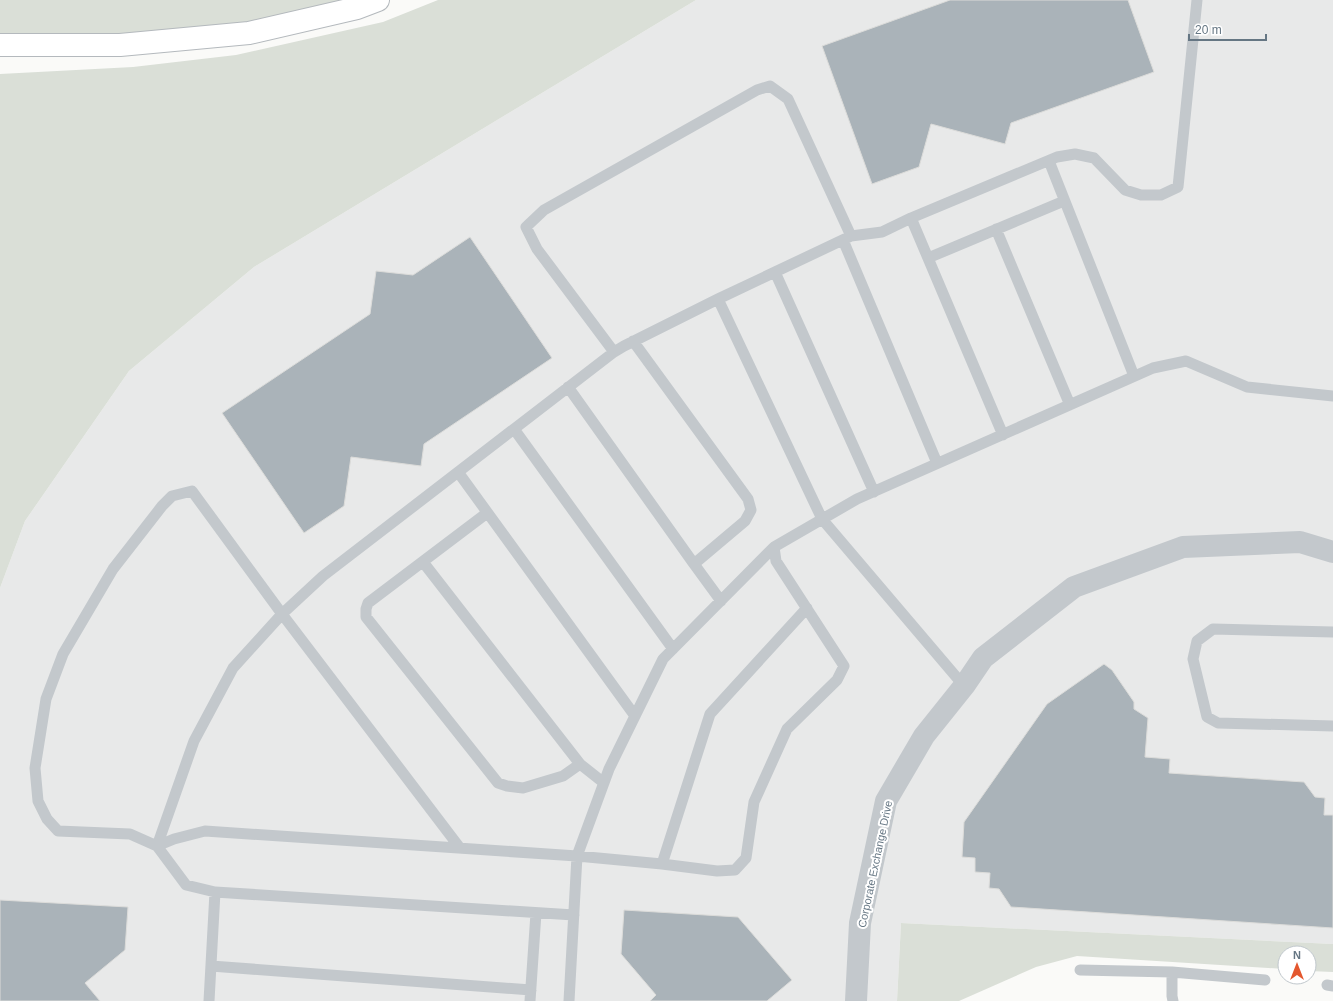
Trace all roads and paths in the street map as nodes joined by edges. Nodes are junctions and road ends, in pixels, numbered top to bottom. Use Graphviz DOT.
graph roads {
  1 [pos="378,0"];
  2 [pos="1197,0"];
  3 [pos="0,45"];
  4 [pos="1049,161"];
  5 [pos="1064,201"];
  6 [pos="912,218"];
  7 [pos="996,229"];
  8 [pos="847,238"];
  9 [pos="928,258"];
  10 [pos="775,272"];
  11 [pos="718,299"];
  12 [pos="633,341"];
  13 [pos="614,352"];
  14 [pos="1134,376"];
  15 [pos="568,387"];
  16 [pos="1333,396"];
  17 [pos="1070,405"];
  18 [pos="514,429"];
  19 [pos="1003,435"];
  20 [pos="938,463"];
  21 [pos="458,472"];
  22 [pos="874,492"];
  23 [pos="487,513"];
  24 [pos="822,519"];
  25 [pos="774,547"];
  26 [pos="1333,552"];
  27 [pos="423,562"];
  28 [pos="694,564"];
  29 [pos="721,601"];
  30 [pos="807,608"];
  31 [pos="282,614"];
  32 [pos="1333,632"];
  33 [pos="673,650"];
  34 [pos="964,686"];
  35 [pos="635,716"];
  36 [pos="1333,726"];
  37 [pos="580,764"];
  38 [pos="604,783"];
  39 [pos="157,846"];
  40 [pos="460,848"];
  41 [pos="577,856"];
  42 [pos="662,864"];
  43 [pos="215,892"];
  44 [pos="536,913"];
  45 [pos="574,915"];
  46 [pos="211,966"];
  47 [pos="1080,970"];
  48 [pos="1172,972"];
  49 [pos="1265,980"];
  50 [pos="530,996"];
  51 [pos="209,1001"];
  52 [pos="569,1001"];
  53 [pos="856,1001"];
  54 [pos="1173,1001"];
  1 -- 3 [label="highway"];
  2 -- 4 [label="lane"];
  4 -- 5 [label="lane"];
  4 -- 6 [label="lane"];
  5 -- 7 [label="lane"];
  5 -- 14 [label="lane"];
  6 -- 8 [label="lane"];
  6 -- 9 [label="lane"];
  7 -- 9 [label="lane"];
  7 -- 17 [label="lane"];
  8 -- 10 [label="lane"];
  8 -- 13 [label="lane"];
  8 -- 20 [label="lane"];
  9 -- 19 [label="lane"];
  10 -- 11 [label="lane"];
  10 -- 22 [label="lane"];
  11 -- 12 [label="lane"];
  11 -- 24 [label="lane"];
  12 -- 13 [label="lane"];
  12 -- 28 [label="lane"];
  13 -- 15 [label="lane"];
  14 -- 16 [label="lane"];
  14 -- 17 [label="lane"];
  15 -- 18 [label="lane"];
  15 -- 28 [label="lane"];
  17 -- 19 [label="lane"];
  18 -- 21 [label="lane"];
  18 -- 33 [label="lane"];
  19 -- 20 [label="lane"];
  20 -- 22 [label="lane"];
  21 -- 23 [label="lane"];
  21 -- 31 [label="lane"];
  22 -- 24 [label="lane"];
  23 -- 27 [label="lane"];
  23 -- 35 [label="lane"];
  24 -- 25 [label="lane"];
  24 -- 34 [label="lane"];
  25 -- 29 [label="lane"];
  25 -- 30 [label="lane"];
  26 -- 34 [label="street, Corporate Exchange Drive"];
  27 -- 37 [label="lane"];
  27 -- 37 [label="lane"];
  28 -- 29 [label="lane"];
  29 -- 33 [label="lane"];
  30 -- 42 [label="lane"];
  30 -- 42 [label="lane"];
  31 -- 39 [label="lane"];
  31 -- 39 [label="lane"];
  31 -- 40 [label="lane"];
  32 -- 36 [label="lane"];
  33 -- 35 [label="lane"];
  34 -- 53 [label="street, Corporate Exchange Drive"];
  35 -- 38 [label="lane"];
  37 -- 38 [label="lane"];
  38 -- 41 [label="lane"];
  39 -- 40 [label="lane"];
  39 -- 43 [label="lane"];
  40 -- 41 [label="lane"];
  41 -- 42 [label="lane"];
  41 -- 45 [label="lane"];
  43 -- 44 [label="lane"];
  43 -- 46 [label="lane"];
  44 -- 45 [label="lane"];
  44 -- 50 [label="lane"];
  45 -- 52 [label="lane"];
  46 -- 50 [label="lane"];
  46 -- 51 [label="lane"];
  47 -- 48 [label="lane"];
  48 -- 49 [label="lane"];
  48 -- 54 [label="lane"];
}
